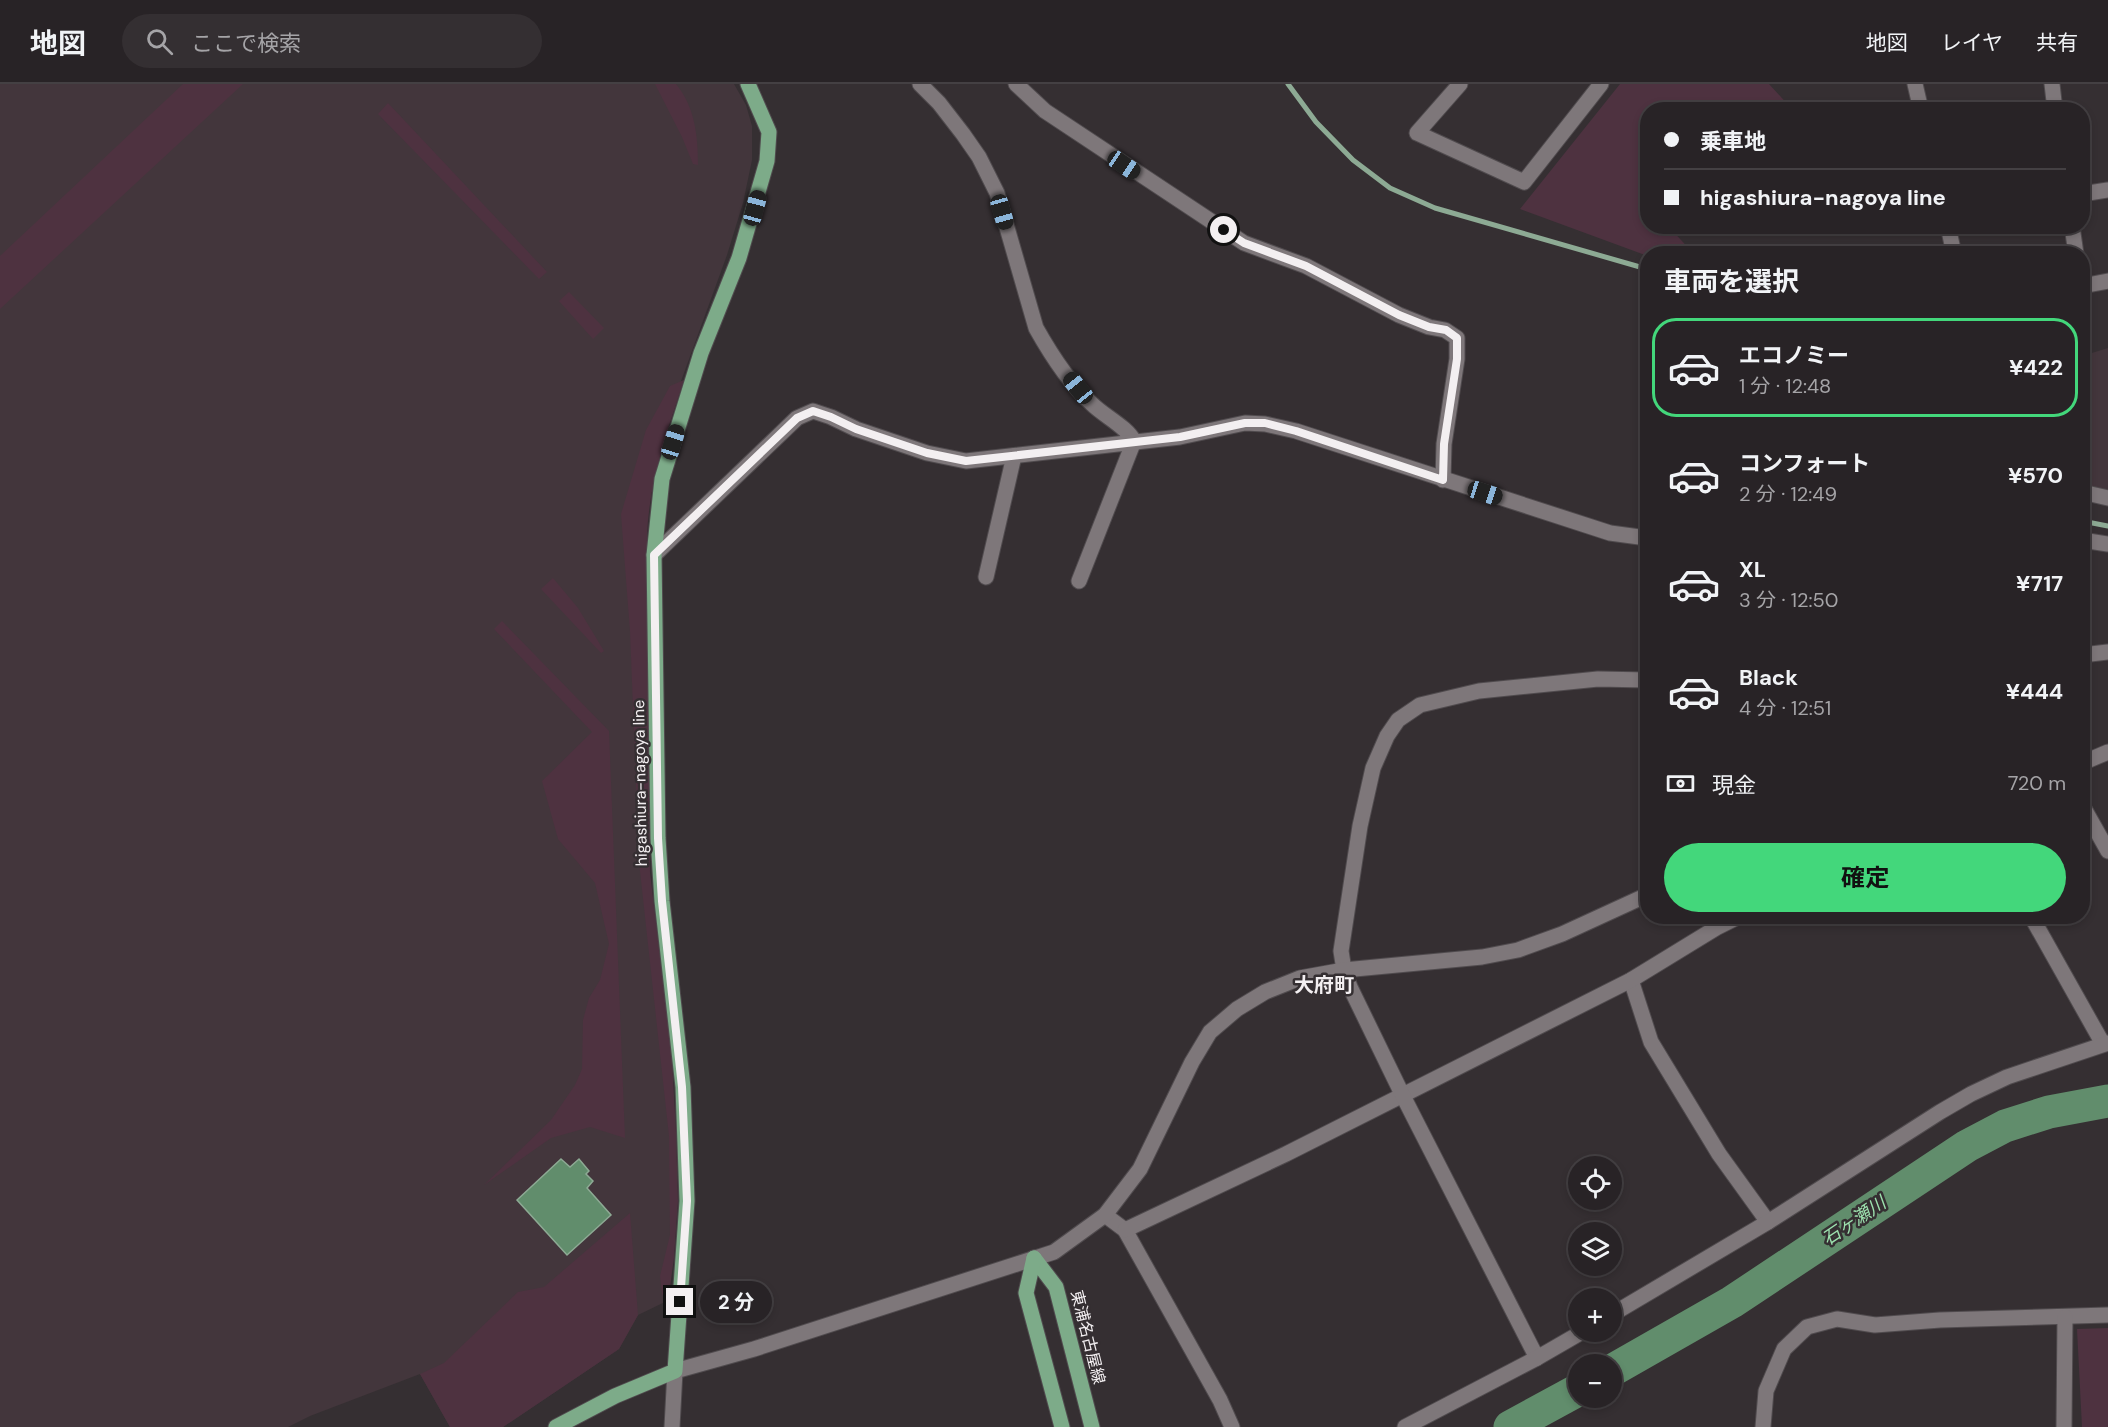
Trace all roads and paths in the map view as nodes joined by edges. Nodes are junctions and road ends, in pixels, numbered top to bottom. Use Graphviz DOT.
graph roads {
  1 [pos="748,84"];
  2 [pos="920,84"];
  3 [pos="1016,84"];
  4 [pos="1460,84"];
  5 [pos="1601,84"];
  6 [pos="1915,84"];
  7 [pos="2052,84"];
  8 [pos="1919,102"];
  9 [pos="2054,102"];
  10 [pos="2108,190"];
  11 [pos="2090,193"];
  12 [pos="2108,281"];
  13 [pos="2090,284"];
  14 [pos="1134,441"];
  15 [pos="1014,456"];
  16 [pos="1443,480"];
  17 [pos="2090,494"];
  18 [pos="2108,498"];
  19 [pos="1640,537"];
  20 [pos="2090,541"];
  21 [pos="2108,544"];
  22 [pos="654,555"];
  23 [pos="986,577"];
  24 [pos="1079,581"];
  25 [pos="2108,652"];
  26 [pos="2090,654"];
  27 [pos="1640,680"];
  28 [pos="2108,752"];
  29 [pos="2090,760"];
  30 [pos="2090,819"];
  31 [pos="2108,851"];
  32 [pos="1640,899"];
  33 [pos="1724,924"];
  34 [pos="2036,924"];
  35 [pos="1344,970"];
  36 [pos="1630,980"];
  37 [pos="2106,1044"];
  38 [pos="1402,1094"];
  39 [pos="1105,1215"];
  40 [pos="1768,1222"];
  41 [pos="1125,1230"];
  42 [pos="1034,1258"];
  43 [pos="1622,1308"];
  44 [pos="2108,1315"];
  45 [pos="2065,1317"];
  46 [pos="1568,1340"];
  47 [pos="1537,1358"];
  48 [pos="675,1371"];
  49 [pos="556,1427"];
  50 [pos="672,1427"];
  51 [pos="1062,1427"];
  52 [pos="1092,1427"];
  53 [pos="1232,1427"];
  54 [pos="1405,1427"];
  55 [pos="1763,1427"];
  56 [pos="2064,1427"];
  1 -- 22 [label="main road, higashiura-nagoya line"];
  2 -- 14 [label="street"];
  3 -- 16 [label="street"];
  4 -- 5 [label="street"];
  6 -- 8 [label="street"];
  7 -- 9 [label="street"];
  10 -- 11 [label="street"];
  12 -- 13 [label="street"];
  14 -- 15 [label="street"];
  14 -- 16 [label="street"];
  14 -- 24 [label="street"];
  15 -- 22 [label="street"];
  15 -- 23 [label="street"];
  16 -- 19 [label="street"];
  17 -- 18 [label="street"];
  20 -- 21 [label="street"];
  22 -- 48 [label="main road, higashiura-nagoya line"];
  25 -- 26 [label="street"];
  27 -- 35 [label="street"];
  28 -- 29 [label="street"];
  30 -- 31 [label="street"];
  32 -- 35 [label="street"];
  33 -- 36 [label="street"];
  34 -- 37 [label="street"];
  35 -- 38 [label="street"];
  35 -- 39 [label="street"];
  36 -- 38 [label="street"];
  36 -- 40 [label="street"];
  37 -- 40 [label="street"];
  38 -- 41 [label="street"];
  38 -- 47 [label="street"];
  39 -- 41 [label="street"];
  39 -- 42 [label="street"];
  40 -- 43 [label="street"];
  41 -- 53 [label="street"];
  42 -- 48 [label="street"];
  42 -- 51 [label="main road"];
  42 -- 52 [label="main road, 東浦名古屋線"];
  44 -- 45 [label="street"];
  45 -- 55 [label="street"];
  45 -- 56 [label="street"];
  46 -- 47 [label="street"];
  47 -- 54 [label="street"];
  48 -- 49 [label="main road"];
  48 -- 50 [label="street"];
}
